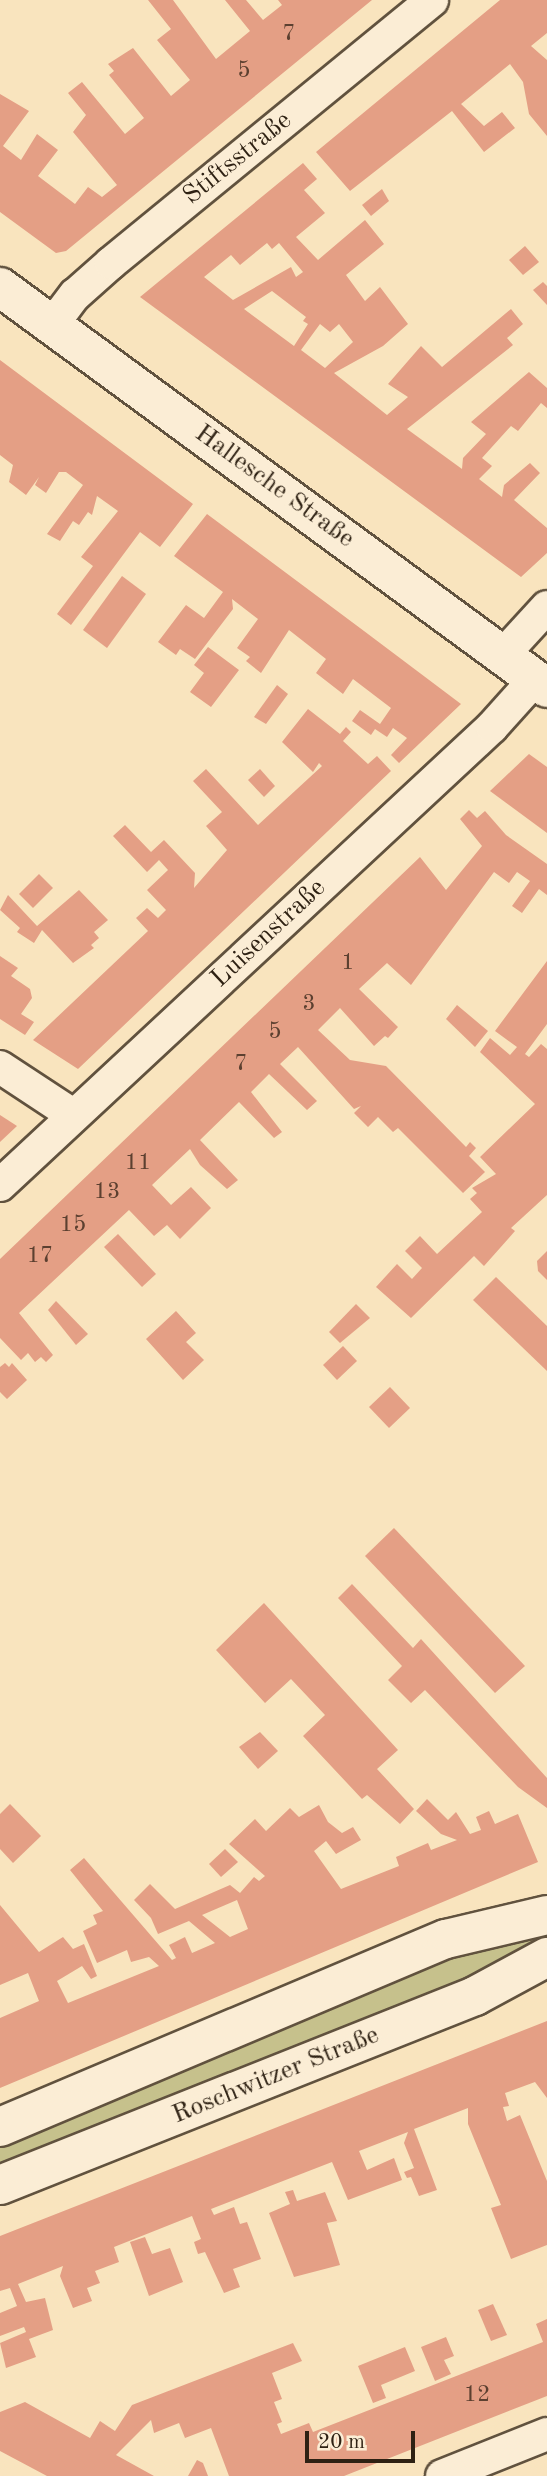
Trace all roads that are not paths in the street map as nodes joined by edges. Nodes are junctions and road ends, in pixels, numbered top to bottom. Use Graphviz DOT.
graph roads {
  1 [pos="432,0"];
  2 [pos="0,287"];
  3 [pos="52,325"];
  4 [pos="547,607"];
  5 [pos="503,655"];
  6 [pos="541,684"];
  7 [pos="0,1068"];
  8 [pos="73,1115"];
  9 [pos="0,1185"];
  10 [pos="547,1915"];
  11 [pos="547,1957"];
  12 [pos="0,2127"];
  13 [pos="0,2185"];
  14 [pos="547,2434"];
  15 [pos="442,2476"];
  1 -- 3 [label="street, Stiftsstraße"];
  2 -- 3 [label="main road, Hallesche Straße"];
  3 -- 5 [label="main road, Hallesche Straße"];
  4 -- 5 [label="street"];
  5 -- 6 [label="main road, Hallesche Straße"];
  6 -- 8 [label="street, Luisenstraße"];
  7 -- 8 [label="street"];
  8 -- 9 [label="street, Luisenstraße"];
  10 -- 12 [label="main road"];
  11 -- 13 [label="main road, Roschwitzer Straße"];
  14 -- 15 [label="street"];
}
